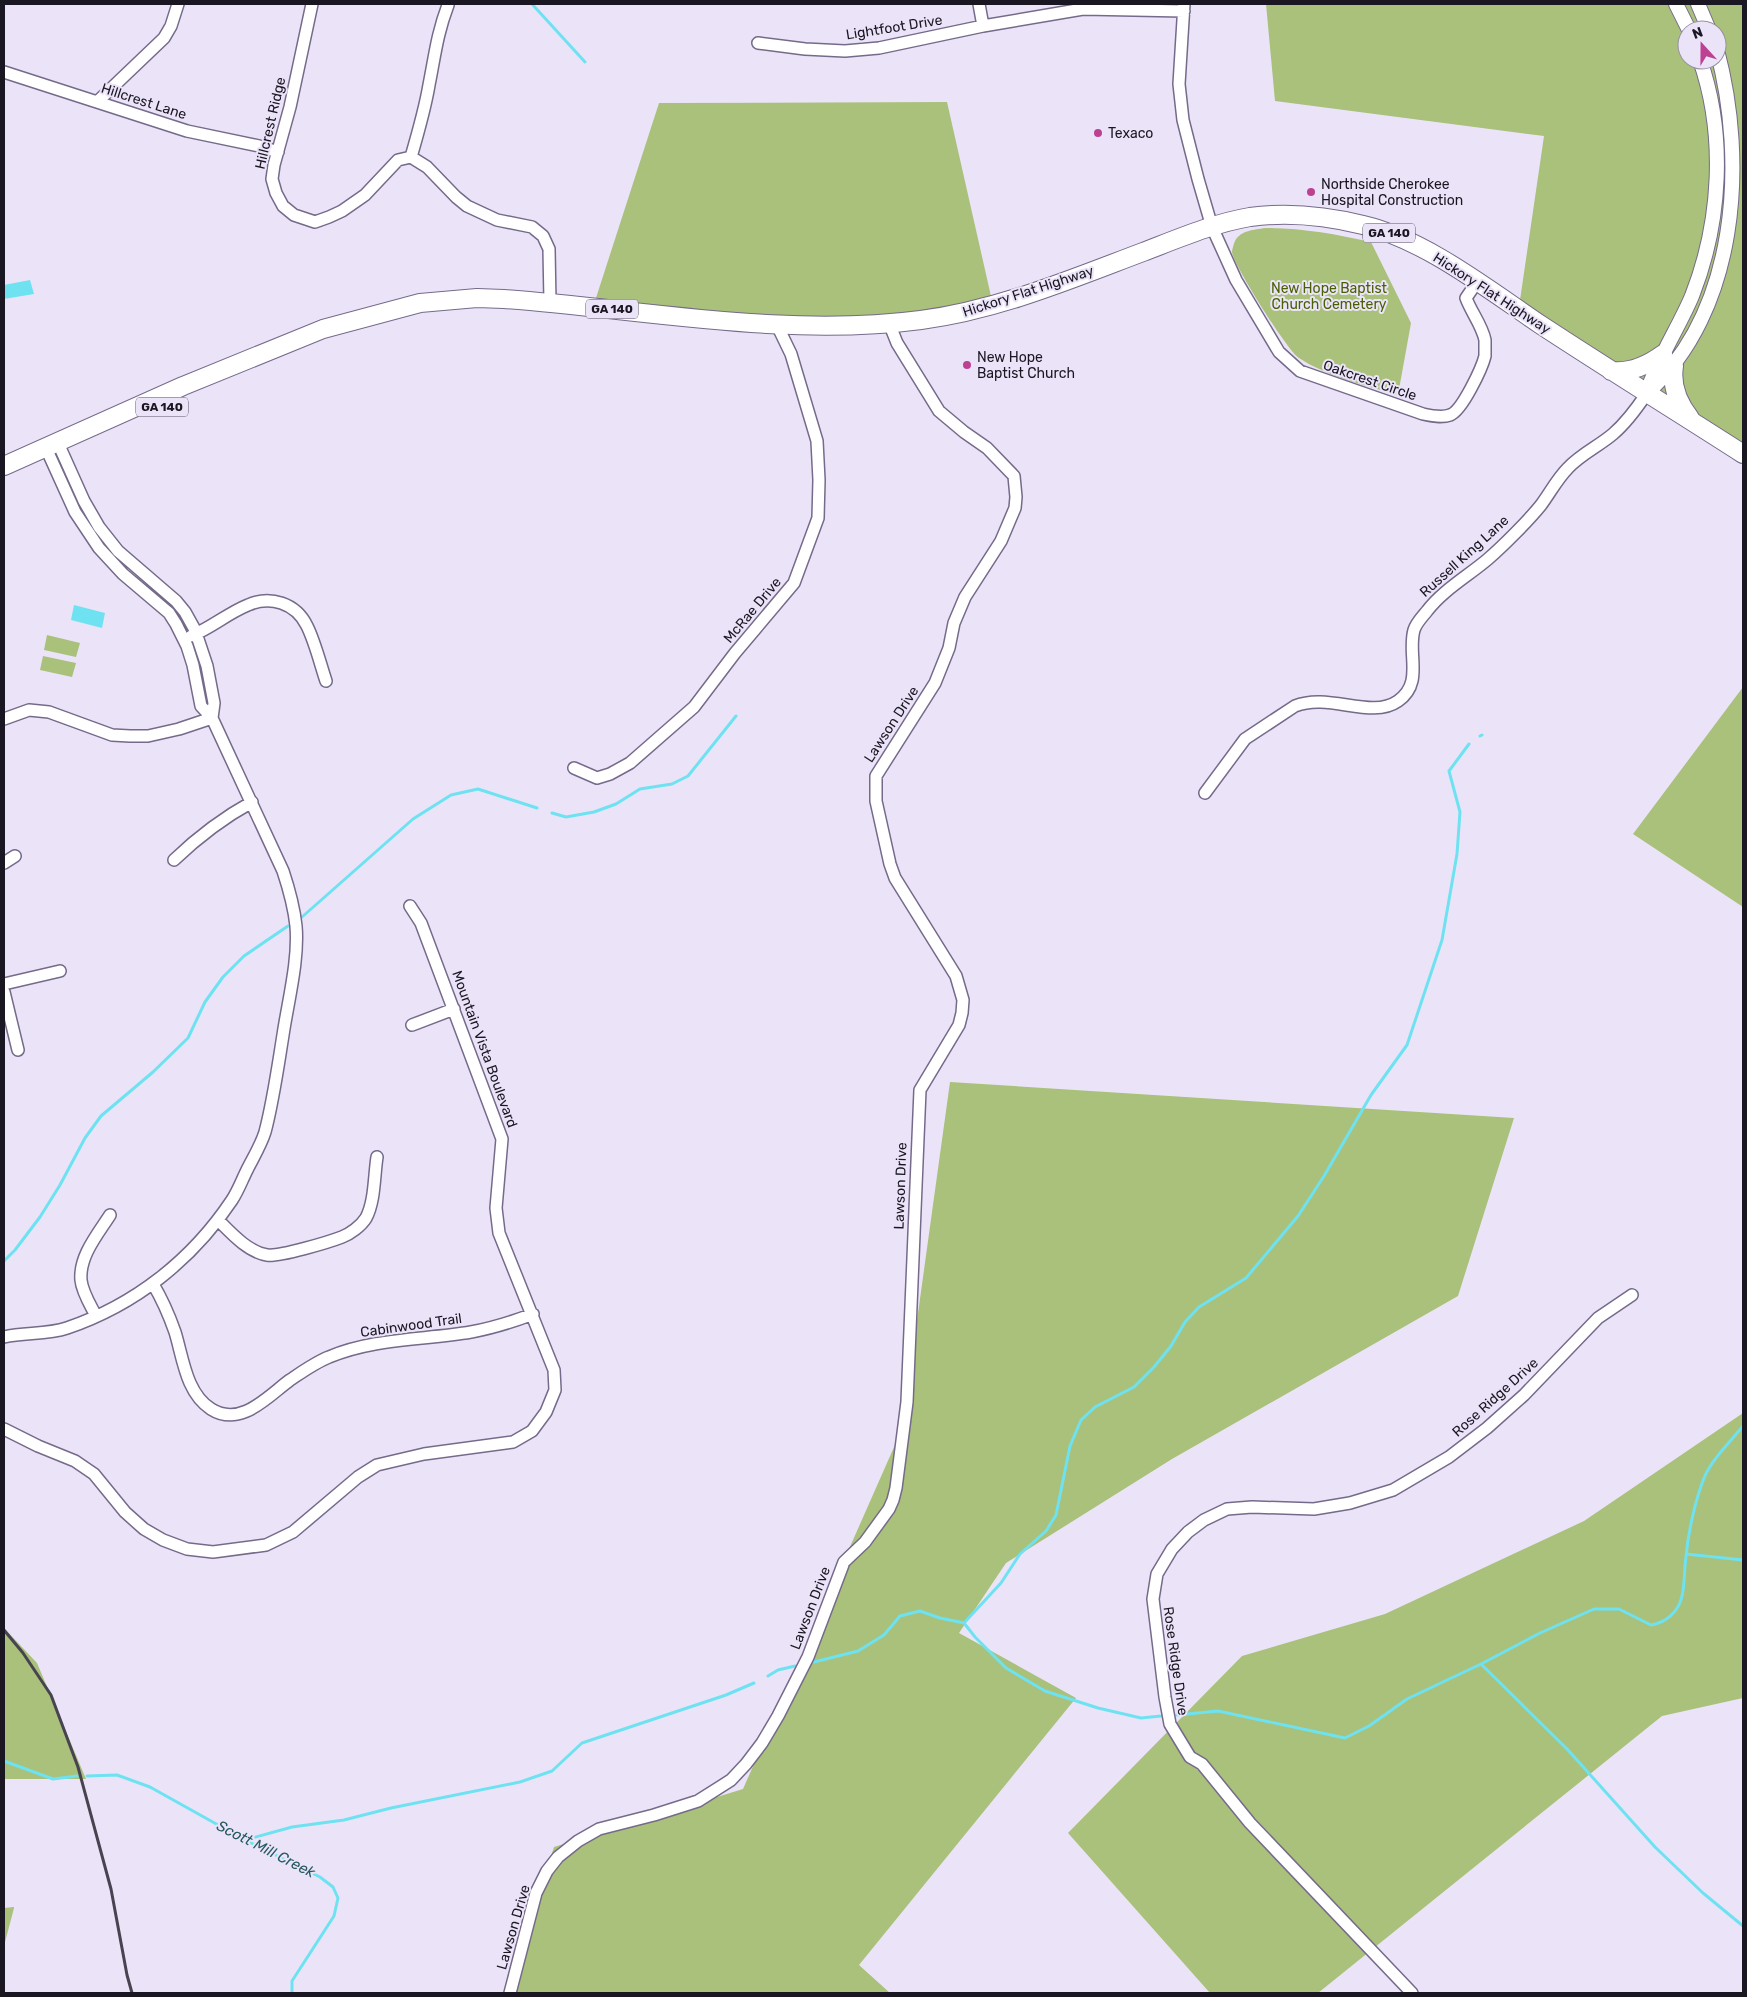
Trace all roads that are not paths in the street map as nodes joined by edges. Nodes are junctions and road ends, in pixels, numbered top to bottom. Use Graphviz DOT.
graph roads {
  1 [pos="178,4"];
  2 [pos="312,4"];
  3 [pos="979,4"];
  4 [pos="1676,4"];
  5 [pos="1698,4"];
  6 [pos="448,5"];
  7 [pos="1184,7"];
  8 [pos="1683,20"];
  9 [pos="1705,20"];
  10 [pos="983,26"];
  11 [pos="758,43"];
  12 [pos="1703,70"];
  13 [pos="1722,70"];
  14 [pos="4,72"];
  15 [pos="97,102"];
  16 [pos="278,152"];
  17 [pos="411,157"];
  18 [pos="1212,227"];
  19 [pos="1477,282"];
  20 [pos="550,302"];
  21 [pos="889,323"];
  22 [pos="777,325"];
  23 [pos="1669,360"];
  24 [pos="1611,370"];
  25 [pos="1647,393"];
  26 [pos="1692,421"];
  27 [pos="54,451"];
  28 [pos="1743,454"];
  29 [pos="4,466"];
  30 [pos="4,477"];
  31 [pos="196,634"];
  32 [pos="184,639"];
  33 [pos="326,681"];
  34 [pos="212,718"];
  35 [pos="4,719"];
  36 [pos="574,768"];
  37 [pos="1205,793"];
  38 [pos="252,802"];
  39 [pos="15,856"];
  40 [pos="174,860"];
  41 [pos="4,862"];
  42 [pos="410,906"];
  43 [pos="60,971"];
  44 [pos="4,984"];
  45 [pos="4,992"];
  46 [pos="454,1009"];
  47 [pos="412,1025"];
  48 [pos="18,1050"];
  49 [pos="378,1157"];
  50 [pos="110,1215"];
  51 [pos="218,1220"];
  52 [pos="152,1284"];
  53 [pos="1632,1295"];
  54 [pos="532,1314"];
  55 [pos="96,1316"];
  56 [pos="4,1337"];
  57 [pos="4,1429"];
  58 [pos="510,1993"];
  59 [pos="1412,1993"];
  1 -- 15 [label="street"];
  2 -- 16 [label="street, Hillcrest Ridge"];
  3 -- 10 [label="street"];
  4 -- 8 [label="street"];
  5 -- 9 [label="street"];
  6 -- 17 [label="street"];
  7 -- 10 [label="street, Lightfoot Drive"];
  7 -- 18 [label="street"];
  10 -- 11 [label="street, Lightfoot Drive"];
  12 -- 23 [label="street"];
  13 -- 23 [label="street"];
  14 -- 15 [label="street, Hillcrest Lane"];
  15 -- 16 [label="street, Hillcrest Lane"];
  16 -- 17 [label="street, Hillcrest Ridge"];
  17 -- 20 [label="street"];
  18 -- 19 [label="main road, Hickory Flat Highway / GA 140"];
  18 -- 19 [label="street, Oakcrest Circle"];
  18 -- 21 [label="main road, Hickory Flat Highway / GA 140"];
  19 -- 24 [label="main road, Hickory Flat Highway / GA 140"];
  20 -- 22 [label="main road, Hickory Flat Highway / GA 140"];
  20 -- 27 [label="main road, Hickory Flat Highway / GA 140"];
  21 -- 22 [label="main road, Hickory Flat Highway / GA 140"];
  21 -- 58 [label="street, Lawson Drive"];
  22 -- 36 [label="street, McRae Drive"];
  23 -- 24 [label="main road"];
  23 -- 25 [label="street"];
  23 -- 26 [label="main road"];
  24 -- 25 [label="main road, Hickory Flat Highway / GA 140"];
  25 -- 26 [label="main road, Hickory Flat Highway / GA 140"];
  25 -- 37 [label="street, Russell King Lane"];
  26 -- 28 [label="main road, Hickory Flat Highway / GA 140"];
  27 -- 29 [label="main road, Hickory Flat Highway / GA 140"];
  27 -- 30 [label="main road, Hickory Flat Highway / GA 140"];
  27 -- 31 [label="street"];
  27 -- 32 [label="street"];
  31 -- 32 [label="street"];
  31 -- 33 [label="street"];
  31 -- 34 [label="street"];
  32 -- 34 [label="street"];
  34 -- 35 [label="street"];
  34 -- 38 [label="street"];
  38 -- 40 [label="street"];
  38 -- 51 [label="street"];
  39 -- 41 [label="street"];
  42 -- 46 [label="street, Mountain Vista Boulevard"];
  43 -- 44 [label="street"];
  45 -- 48 [label="street"];
  46 -- 47 [label="street"];
  46 -- 54 [label="street, Mountain Vista Boulevard"];
  49 -- 51 [label="street"];
  50 -- 55 [label="street"];
  51 -- 52 [label="street"];
  52 -- 54 [label="street, Cabinwood Trail"];
  52 -- 55 [label="street"];
  53 -- 59 [label="street, Rose Ridge Drive"];
  54 -- 57 [label="street, Mountain Vista Boulevard"];
  55 -- 56 [label="street"];
}
